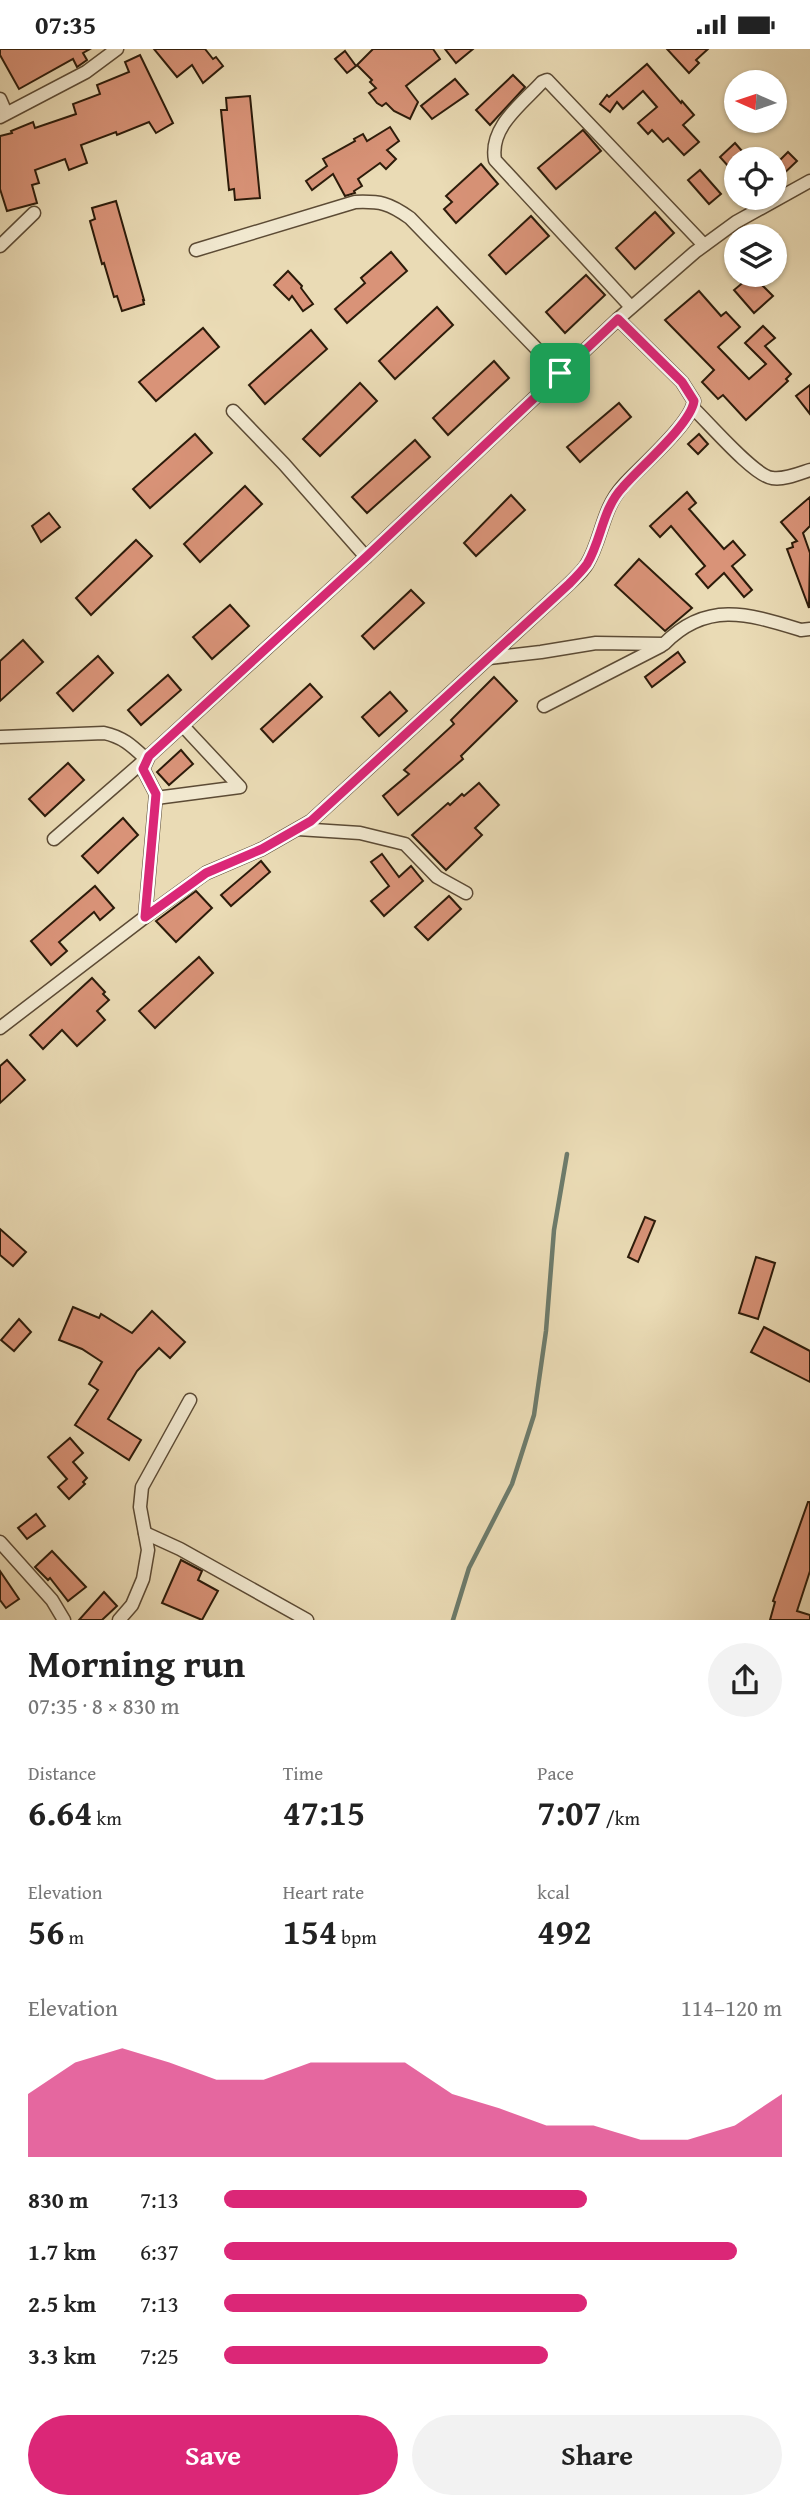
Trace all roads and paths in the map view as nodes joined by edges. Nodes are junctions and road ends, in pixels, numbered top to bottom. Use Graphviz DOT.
graph roads {
  1 [pos="117,49"];
  2 [pos="0,99"];
  3 [pos="3,115"];
  4 [pos="810,181"];
  5 [pos="34,213"];
  6 [pos="704,245"];
  7 [pos="0,246"];
  8 [pos="196,250"];
  9 [pos="631,307"];
  10 [pos="618,319"];
  11 [pos="560,373"];
  12 [pos="693,408"];
  13 [pos="233,411"];
  14 [pos="810,470"];
  15 [pos="366,557"];
  16 [pos="810,629"];
  17 [pos="664,644"];
  18 [pos="488,658"];
  19 [pos="544,706"];
  20 [pos="183,726"];
  21 [pos="0,737"];
  22 [pos="146,759"];
  23 [pos="156,798"];
  24 [pos="297,829"];
  25 [pos="54,839"];
  26 [pos="466,893"];
  27 [pos="145,917"];
  28 [pos="0,1028"];
  29 [pos="190,1400"];
  30 [pos="145,1533"];
  31 [pos="0,1542"];
  32 [pos="64,1620"];
  33 [pos="119,1620"];
  34 [pos="307,1620"];
  1 -- 3 [label="street"];
  2 -- 3 [label="street"];
  4 -- 6 [label="street"];
  5 -- 7 [label="street"];
  6 -- 9 [label="street"];
  6 -- 9 [label="street"];
  8 -- 11 [label="street"];
  9 -- 10 [label="street"];
  10 -- 11 [label="street"];
  10 -- 12 [label="street"];
  11 -- 15 [label="street"];
  12 -- 14 [label="street"];
  12 -- 18 [label="street"];
  13 -- 15 [label="street"];
  15 -- 20 [label="street"];
  16 -- 17 [label="street"];
  17 -- 18 [label="street"];
  17 -- 19 [label="street"];
  18 -- 24 [label="street"];
  20 -- 22 [label="street"];
  20 -- 23 [label="street"];
  21 -- 22 [label="street"];
  22 -- 23 [label="street"];
  22 -- 25 [label="street"];
  23 -- 27 [label="street"];
  24 -- 26 [label="street"];
  24 -- 27 [label="street"];
  27 -- 28 [label="street"];
  29 -- 30 [label="street"];
  30 -- 33 [label="street"];
  30 -- 34 [label="street"];
  31 -- 32 [label="street"];
}
